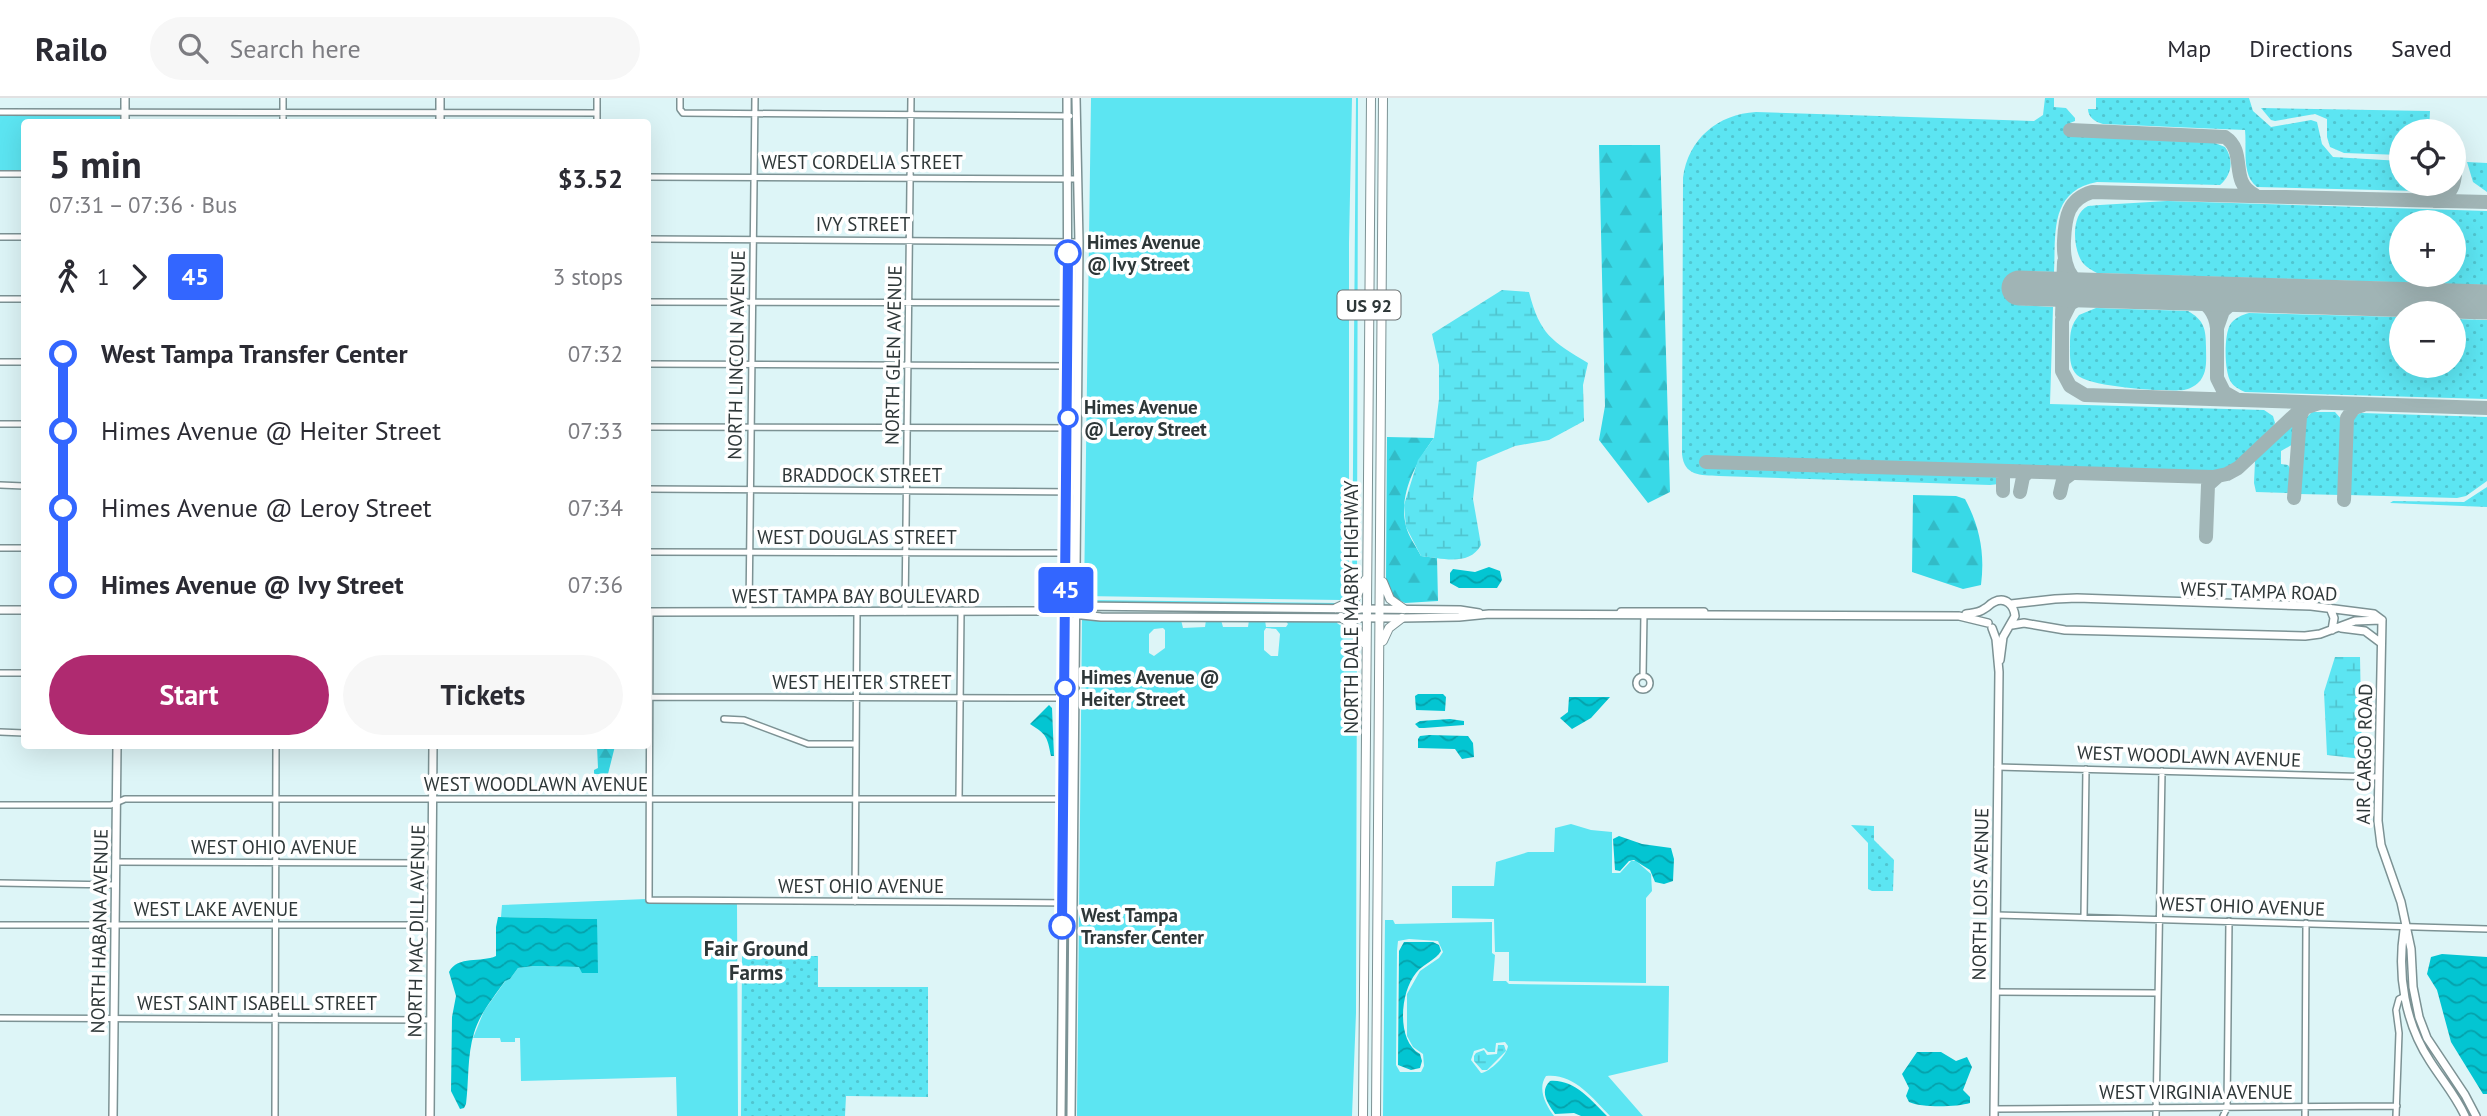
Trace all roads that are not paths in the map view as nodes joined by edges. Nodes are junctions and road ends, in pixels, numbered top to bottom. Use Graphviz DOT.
graph roads {
  1 [pos="125,98"];
  2 [pos="283,98"];
  3 [pos="440,98"];
  4 [pos="597,98"];
  5 [pos="680,98"];
  6 [pos="755,98"];
  7 [pos="911,98"];
  8 [pos="1067,98"];
  9 [pos="1076,98"];
  10 [pos="1371,98"];
  11 [pos="1383,98"];
  12 [pos="125,111"];
  13 [pos="0,112"];
  14 [pos="283,112"];
  15 [pos="440,113"];
  16 [pos="597,113"];
  17 [pos="754,115"];
  18 [pos="911,115"];
  19 [pos="1067,116"];
  20 [pos="1076,116"];
  21 [pos="125,119"];
  22 [pos="283,119"];
  23 [pos="440,119"];
  24 [pos="597,119"];
  25 [pos="0,174"];
  26 [pos="21,174"];
  27 [pos="651,177"];
  28 [pos="754,177"];
  29 [pos="910,178"];
  30 [pos="1066,178"];
  31 [pos="1076,178"];
  32 [pos="0,237"];
  33 [pos="21,237"];
  34 [pos="651,239"];
  35 [pos="753,240"];
  36 [pos="909,240"];
  37 [pos="1068,242"];
  38 [pos="1079,242"];
  39 [pos="0,299"];
  40 [pos="21,299"];
  41 [pos="651,302"];
  42 [pos="752,302"];
  43 [pos="909,303"];
  44 [pos="1068,303"];
  45 [pos="1078,303"];
  46 [pos="1068,340"];
  47 [pos="1078,340"];
  48 [pos="1368,343"];
  49 [pos="1381,343"];
  50 [pos="0,362"];
  51 [pos="21,362"];
  52 [pos="651,364"];
  53 [pos="751,365"];
  54 [pos="908,365"];
  55 [pos="1068,366"];
  56 [pos="1077,366"];
  57 [pos="0,424"];
  58 [pos="21,424"];
  59 [pos="651,427"];
  60 [pos="751,427"];
  61 [pos="907,428"];
  62 [pos="1068,428"];
  63 [pos="1077,428"];
  64 [pos="0,485"];
  65 [pos="21,486"];
  66 [pos="651,489"];
  67 [pos="750,490"];
  68 [pos="907,491"];
  69 [pos="1067,492"];
  70 [pos="1077,492"];
  71 [pos="0,548"];
  72 [pos="21,548"];
  73 [pos="651,552"];
  74 [pos="750,552"];
  75 [pos="1067,552"];
  76 [pos="906,553"];
  77 [pos="1381,576"];
  78 [pos="1367,578"];
  79 [pos="1076,590"];
  80 [pos="2011,604"];
  81 [pos="1075,606"];
  82 [pos="1101,607"];
  83 [pos="1139,607"];
  84 [pos="1219,608"];
  85 [pos="1275,608"];
  86 [pos="1293,608"];
  87 [pos="1336,608"];
  88 [pos="1987,608"];
  89 [pos="2330,608"];
  90 [pos="0,610"];
  91 [pos="21,610"];
  92 [pos="749,611"];
  93 [pos="1065,611"];
  94 [pos="651,612"];
  95 [pos="857,612"];
  96 [pos="905,612"];
  97 [pos="961,612"];
  98 [pos="1366,613"];
  99 [pos="1381,613"];
  100 [pos="1403,614"];
  101 [pos="1644,614"];
  102 [pos="1075,616"];
  103 [pos="1959,616"];
  104 [pos="1139,617"];
  105 [pos="1219,617"];
  106 [pos="1275,617"];
  107 [pos="1293,617"];
  108 [pos="1341,617"];
  109 [pos="2382,620"];
  110 [pos="1990,625"];
  111 [pos="2010,626"];
  112 [pos="2336,629"];
  113 [pos="2381,643"];
  114 [pos="1366,647"];
  115 [pos="1380,647"];
  116 [pos="1998,672"];
  117 [pos="0,673"];
  118 [pos="21,673"];
  119 [pos="1643,676"];
  120 [pos="651,697"];
  121 [pos="855,698"];
  122 [pos="960,698"];
  123 [pos="1065,698"];
  124 [pos="1075,698"];
  125 [pos="724,719"];
  126 [pos="0,732"];
  127 [pos="21,733"];
  128 [pos="855,744"];
  129 [pos="117,749"];
  130 [pos="276,749"];
  131 [pos="433,749"];
  132 [pos="649,749"];
  133 [pos="1997,767"];
  134 [pos="2086,769"];
  135 [pos="2162,771"];
  136 [pos="2379,777"];
  137 [pos="649,798"];
  138 [pos="855,799"];
  139 [pos="959,799"];
  140 [pos="1064,799"];
  141 [pos="1074,799"];
  142 [pos="276,800"];
  143 [pos="433,800"];
  144 [pos="117,802"];
  145 [pos="0,805"];
  146 [pos="116,862"];
  147 [pos="275,862"];
  148 [pos="432,863"];
  149 [pos="0,883"];
  150 [pos="116,884"];
  151 [pos="855,902"];
  152 [pos="1063,903"];
  153 [pos="1073,903"];
  154 [pos="1996,915"];
  155 [pos="2084,917"];
  156 [pos="2158,919"];
  157 [pos="2229,921"];
  158 [pos="2306,923"];
  159 [pos="115,924"];
  160 [pos="0,925"];
  161 [pos="276,925"];
  162 [pos="432,925"];
  163 [pos="2405,926"];
  164 [pos="2487,929"];
  165 [pos="1364,933"];
  166 [pos="1377,934"];
  167 [pos="1995,992"];
  168 [pos="2157,993"];
  169 [pos="2405,996"];
  170 [pos="0,1018"];
  171 [pos="114,1018"];
  172 [pos="276,1020"];
  173 [pos="431,1020"];
  174 [pos="1071,1022"];
  175 [pos="1062,1023"];
  176 [pos="2397,1106"];
  177 [pos="2305,1107"];
  178 [pos="2227,1108"];
  179 [pos="2156,1109"];
  180 [pos="1994,1112"];
  181 [pos="113,1116"];
  182 [pos="275,1116"];
  183 [pos="430,1116"];
  184 [pos="1061,1116"];
  185 [pos="1071,1116"];
  186 [pos="1363,1116"];
  187 [pos="1376,1116"];
  188 [pos="2155,1116"];
  189 [pos="2223,1116"];
  190 [pos="2305,1116"];
  191 [pos="2396,1116"];
  192 [pos="2465,1116"];
  193 [pos="2476,1116"];
  1 -- 12 [label="street"];
  2 -- 14 [label="street"];
  3 -- 15 [label="street"];
  4 -- 16 [label="street"];
  5 -- 17 [label="street"];
  6 -- 17 [label="street, NORTH LINCOLN AVENUE"];
  7 -- 18 [label="street, NORTH GLEN AVENUE"];
  8 -- 19 [label="street"];
  9 -- 20 [label="street"];
  10 -- 48 [label="main road, NORTH DALE MABRY HIGHWAY / US 92"];
  11 -- 49 [label="main road, NORTH DALE MABRY HIGHWAY / US 92"];
  12 -- 13 [label="street"];
  12 -- 14 [label="street"];
  12 -- 21 [label="street"];
  14 -- 15 [label="street"];
  14 -- 22 [label="street"];
  15 -- 16 [label="street"];
  15 -- 23 [label="street"];
  16 -- 24 [label="street"];
  17 -- 18 [label="street"];
  17 -- 28 [label="street, NORTH LINCOLN AVENUE"];
  18 -- 19 [label="street"];
  18 -- 29 [label="street, NORTH GLEN AVENUE"];
  19 -- 20 [label="street"];
  19 -- 30 [label="street"];
  20 -- 31 [label="street"];
  25 -- 26 [label="street"];
  27 -- 28 [label="street, WEST CORDELIA STREET"];
  28 -- 29 [label="street, WEST CORDELIA STREET"];
  28 -- 35 [label="street, NORTH LINCOLN AVENUE"];
  29 -- 30 [label="street, WEST CORDELIA STREET"];
  29 -- 36 [label="street, NORTH GLEN AVENUE"];
  30 -- 31 [label="street, WEST CORDELIA STREET"];
  30 -- 37 [label="street"];
  31 -- 38 [label="street"];
  32 -- 33 [label="street"];
  34 -- 35 [label="street, IVY STREET"];
  35 -- 36 [label="street, IVY STREET"];
  35 -- 42 [label="street, NORTH LINCOLN AVENUE"];
  36 -- 37 [label="street, IVY STREET"];
  36 -- 43 [label="street, NORTH GLEN AVENUE"];
  37 -- 38 [label="street, IVY STREET"];
  37 -- 44 [label="street"];
  38 -- 45 [label="street"];
  39 -- 40 [label="street"];
  41 -- 42 [label="street"];
  42 -- 43 [label="street"];
  42 -- 53 [label="street, NORTH LINCOLN AVENUE"];
  43 -- 44 [label="street"];
  43 -- 54 [label="street, NORTH GLEN AVENUE"];
  44 -- 45 [label="street"];
  44 -- 46 [label="street"];
  45 -- 47 [label="street"];
  46 -- 47 [label="street"];
  46 -- 55 [label="street"];
  47 -- 56 [label="street"];
  48 -- 49 [label="main road"];
  48 -- 78 [label="main road, NORTH DALE MABRY HIGHWAY / US 92"];
  49 -- 77 [label="main road, NORTH DALE MABRY HIGHWAY / US 92"];
  50 -- 51 [label="street"];
  52 -- 53 [label="street"];
  53 -- 54 [label="street"];
  53 -- 60 [label="street, NORTH LINCOLN AVENUE"];
  54 -- 55 [label="street"];
  54 -- 61 [label="street, NORTH GLEN AVENUE"];
  55 -- 56 [label="street"];
  55 -- 62 [label="street"];
  56 -- 63 [label="street"];
  57 -- 58 [label="street"];
  59 -- 60 [label="street"];
  60 -- 61 [label="street"];
  60 -- 67 [label="street, NORTH LINCOLN AVENUE"];
  61 -- 62 [label="street"];
  61 -- 68 [label="street, NORTH GLEN AVENUE"];
  62 -- 63 [label="street"];
  62 -- 69 [label="street"];
  63 -- 70 [label="street"];
  64 -- 65 [label="street"];
  66 -- 67 [label="street, BRADDOCK STREET"];
  67 -- 68 [label="street, BRADDOCK STREET"];
  67 -- 74 [label="street, NORTH LINCOLN AVENUE"];
  68 -- 69 [label="street, BRADDOCK STREET"];
  68 -- 76 [label="street, NORTH GLEN AVENUE"];
  69 -- 70 [label="street, BRADDOCK STREET"];
  69 -- 75 [label="street"];
  70 -- 79 [label="street"];
  71 -- 72 [label="street"];
  73 -- 74 [label="street, WEST DOUGLAS STREET"];
  74 -- 76 [label="street, WEST DOUGLAS STREET"];
  74 -- 92 [label="street, NORTH LINCOLN AVENUE"];
  75 -- 76 [label="street, WEST DOUGLAS STREET"];
  75 -- 93 [label="street"];
  76 -- 96 [label="street, NORTH GLEN AVENUE"];
  77 -- 99 [label="main road, NORTH DALE MABRY HIGHWAY / US 92"];
  77 -- 100 [label="main road"];
  78 -- 87 [label="main road"];
  78 -- 98 [label="main road, NORTH DALE MABRY HIGHWAY / US 92"];
  79 -- 81 [label="street"];
  79 -- 82 [label="street"];
  80 -- 88 [label="street"];
  80 -- 89 [label="street, WEST TAMPA ROAD"];
  80 -- 111 [label="street"];
  81 -- 82 [label="street, WEST TAMPA BAY BOULEVARD"];
  81 -- 93 [label="street, WEST TAMPA BAY BOULEVARD"];
  81 -- 102 [label="street"];
  82 -- 83 [label="street, WEST TAMPA BAY BOULEVARD"];
  83 -- 84 [label="street, WEST TAMPA BAY BOULEVARD"];
  83 -- 104 [label="street"];
  84 -- 85 [label="street, WEST TAMPA BAY BOULEVARD"];
  84 -- 105 [label="street"];
  85 -- 86 [label="street, WEST TAMPA BAY BOULEVARD"];
  85 -- 106 [label="street"];
  86 -- 87 [label="street, WEST TAMPA BAY BOULEVARD"];
  86 -- 107 [label="street"];
  87 -- 98 [label="street, WEST TAMPA BAY BOULEVARD"];
  88 -- 103 [label="street, WEST TAMPA BAY BOULEVARD"];
  88 -- 110 [label="street"];
  89 -- 109 [label="street, WEST TAMPA ROAD"];
  89 -- 112 [label="street"];
  90 -- 91 [label="street"];
  92 -- 94 [label="street, WEST TAMPA BAY BOULEVARD"];
  92 -- 95 [label="street, WEST TAMPA BAY BOULEVARD"];
  93 -- 97 [label="street, WEST TAMPA BAY BOULEVARD"];
  93 -- 102 [label="street, WEST TAMPA BAY BOULEVARD"];
  93 -- 123 [label="street"];
  95 -- 96 [label="street, WEST TAMPA BAY BOULEVARD"];
  95 -- 121 [label="street"];
  96 -- 97 [label="street, WEST TAMPA BAY BOULEVARD"];
  97 -- 122 [label="street"];
  98 -- 99 [label="street, WEST TAMPA BAY BOULEVARD"];
  98 -- 108 [label="street, WEST TAMPA BAY BOULEVARD"];
  98 -- 114 [label="main road, NORTH DALE MABRY HIGHWAY / US 92"];
  99 -- 100 [label="street, WEST TAMPA BAY BOULEVARD"];
  99 -- 115 [label="main road, NORTH DALE MABRY HIGHWAY / US 92"];
  100 -- 101 [label="street, WEST TAMPA BAY BOULEVARD"];
  100 -- 115 [label="main road"];
  101 -- 103 [label="street, WEST TAMPA BAY BOULEVARD"];
  101 -- 119 [label="street"];
  102 -- 104 [label="street, WEST TAMPA BAY BOULEVARD"];
  102 -- 124 [label="street"];
  103 -- 110 [label="street, WEST TAMPA BAY BOULEVARD"];
  104 -- 105 [label="street, WEST TAMPA BAY BOULEVARD"];
  105 -- 106 [label="street, WEST TAMPA BAY BOULEVARD"];
  106 -- 107 [label="street, WEST TAMPA BAY BOULEVARD"];
  107 -- 108 [label="street, WEST TAMPA BAY BOULEVARD"];
  108 -- 114 [label="main road"];
  109 -- 112 [label="street, WEST TAMPA ROAD"];
  109 -- 113 [label="street, AIR CARGO ROAD"];
  110 -- 111 [label="street"];
  110 -- 116 [label="street, NORTH LOIS AVENUE"];
  111 -- 112 [label="street, WEST TAMPA ROAD"];
  111 -- 116 [label="street, NORTH LOIS AVENUE"];
  112 -- 113 [label="street"];
  113 -- 136 [label="street, AIR CARGO ROAD"];
  114 -- 165 [label="main road, NORTH DALE MABRY HIGHWAY / US 92"];
  115 -- 166 [label="main road, NORTH DALE MABRY HIGHWAY / US 92"];
  116 -- 133 [label="street, NORTH LOIS AVENUE"];
  117 -- 118 [label="street"];
  120 -- 121 [label="street, WEST HEITER STREET"];
  121 -- 122 [label="street, WEST HEITER STREET"];
  121 -- 128 [label="street"];
  122 -- 123 [label="street, WEST HEITER STREET"];
  122 -- 139 [label="street"];
  123 -- 124 [label="street, WEST HEITER STREET"];
  123 -- 140 [label="street"];
  124 -- 141 [label="street"];
  125 -- 128 [label="street"];
  126 -- 127 [label="street"];
  128 -- 138 [label="street"];
  129 -- 144 [label="street, NORTH HABANA AVENUE"];
  130 -- 142 [label="street"];
  131 -- 143 [label="street, NORTH MAC DILL AVENUE"];
  132 -- 137 [label="street"];
  133 -- 134 [label="street, WEST WOODLAWN AVENUE"];
  133 -- 154 [label="street, NORTH LOIS AVENUE"];
  134 -- 135 [label="street, WEST WOODLAWN AVENUE"];
  134 -- 155 [label="street"];
  135 -- 136 [label="street, WEST WOODLAWN AVENUE"];
  135 -- 156 [label="street"];
  136 -- 163 [label="street, AIR CARGO ROAD"];
  137 -- 138 [label="street, WEST WOODLAWN AVENUE"];
  137 -- 143 [label="street, WEST WOODLAWN AVENUE"];
  137 -- 151 [label="street, WEST OHIO AVENUE"];
  138 -- 139 [label="street, WEST WOODLAWN AVENUE"];
  138 -- 151 [label="street"];
  139 -- 140 [label="street, WEST WOODLAWN AVENUE"];
  140 -- 141 [label="street, WEST WOODLAWN AVENUE"];
  140 -- 152 [label="street"];
  141 -- 153 [label="street"];
  142 -- 143 [label="street, WEST WOODLAWN AVENUE"];
  142 -- 144 [label="street, WEST WOODLAWN AVENUE"];
  142 -- 147 [label="street"];
  143 -- 148 [label="street, NORTH MAC DILL AVENUE"];
  144 -- 145 [label="street, WEST WOODLAWN AVENUE"];
  144 -- 146 [label="street, NORTH HABANA AVENUE"];
  146 -- 147 [label="street, WEST OHIO AVENUE"];
  146 -- 150 [label="street, NORTH HABANA AVENUE"];
  147 -- 148 [label="street, WEST OHIO AVENUE"];
  147 -- 161 [label="street"];
  148 -- 162 [label="street, NORTH MAC DILL AVENUE"];
  149 -- 150 [label="street"];
  150 -- 159 [label="street, NORTH HABANA AVENUE"];
  151 -- 152 [label="street, WEST OHIO AVENUE"];
  152 -- 153 [label="street, WEST OHIO AVENUE"];
  152 -- 175 [label="street"];
  153 -- 174 [label="street"];
  154 -- 155 [label="street, WEST OHIO AVENUE"];
  154 -- 167 [label="street, NORTH LOIS AVENUE"];
  155 -- 156 [label="street, WEST OHIO AVENUE"];
  156 -- 157 [label="street, WEST OHIO AVENUE"];
  156 -- 168 [label="street"];
  157 -- 158 [label="street, WEST OHIO AVENUE"];
  157 -- 178 [label="street"];
  158 -- 163 [label="street, WEST OHIO AVENUE"];
  158 -- 177 [label="street"];
  159 -- 160 [label="street, WEST LAKE AVENUE"];
  159 -- 161 [label="street, WEST LAKE AVENUE"];
  159 -- 171 [label="street, NORTH HABANA AVENUE"];
  161 -- 162 [label="street, WEST LAKE AVENUE"];
  161 -- 172 [label="street"];
  162 -- 173 [label="street, NORTH MAC DILL AVENUE"];
  163 -- 164 [label="street, WEST OHIO AVENUE"];
  163 -- 169 [label="street, AIR CARGO ROAD"];
  163 -- 193 [label="street, AIR CARGO ROAD"];
  165 -- 166 [label="main road"];
  165 -- 186 [label="main road, NORTH DALE MABRY HIGHWAY / US 92"];
  166 -- 187 [label="main road, NORTH DALE MABRY HIGHWAY / US 92"];
  167 -- 168 [label="street"];
  167 -- 180 [label="street, NORTH LOIS AVENUE"];
  168 -- 179 [label="street"];
  169 -- 176 [label="street"];
  169 -- 192 [label="street, AIR CARGO ROAD"];
  170 -- 171 [label="street, WEST SAINT ISABELL STREET"];
  171 -- 172 [label="street, WEST SAINT ISABELL STREET"];
  171 -- 181 [label="street, NORTH HABANA AVENUE"];
  172 -- 173 [label="street, WEST SAINT ISABELL STREET"];
  172 -- 182 [label="street"];
  173 -- 183 [label="street, NORTH MAC DILL AVENUE"];
  174 -- 175 [label="street"];
  174 -- 185 [label="street"];
  175 -- 184 [label="street"];
  176 -- 177 [label="street, WEST VIRGINIA AVENUE"];
  176 -- 191 [label="street"];
  177 -- 178 [label="street, WEST VIRGINIA AVENUE"];
  177 -- 190 [label="street"];
  178 -- 179 [label="street, WEST VIRGINIA AVENUE"];
  178 -- 189 [label="street"];
  179 -- 180 [label="street, WEST VIRGINIA AVENUE"];
  179 -- 188 [label="street"];
}
